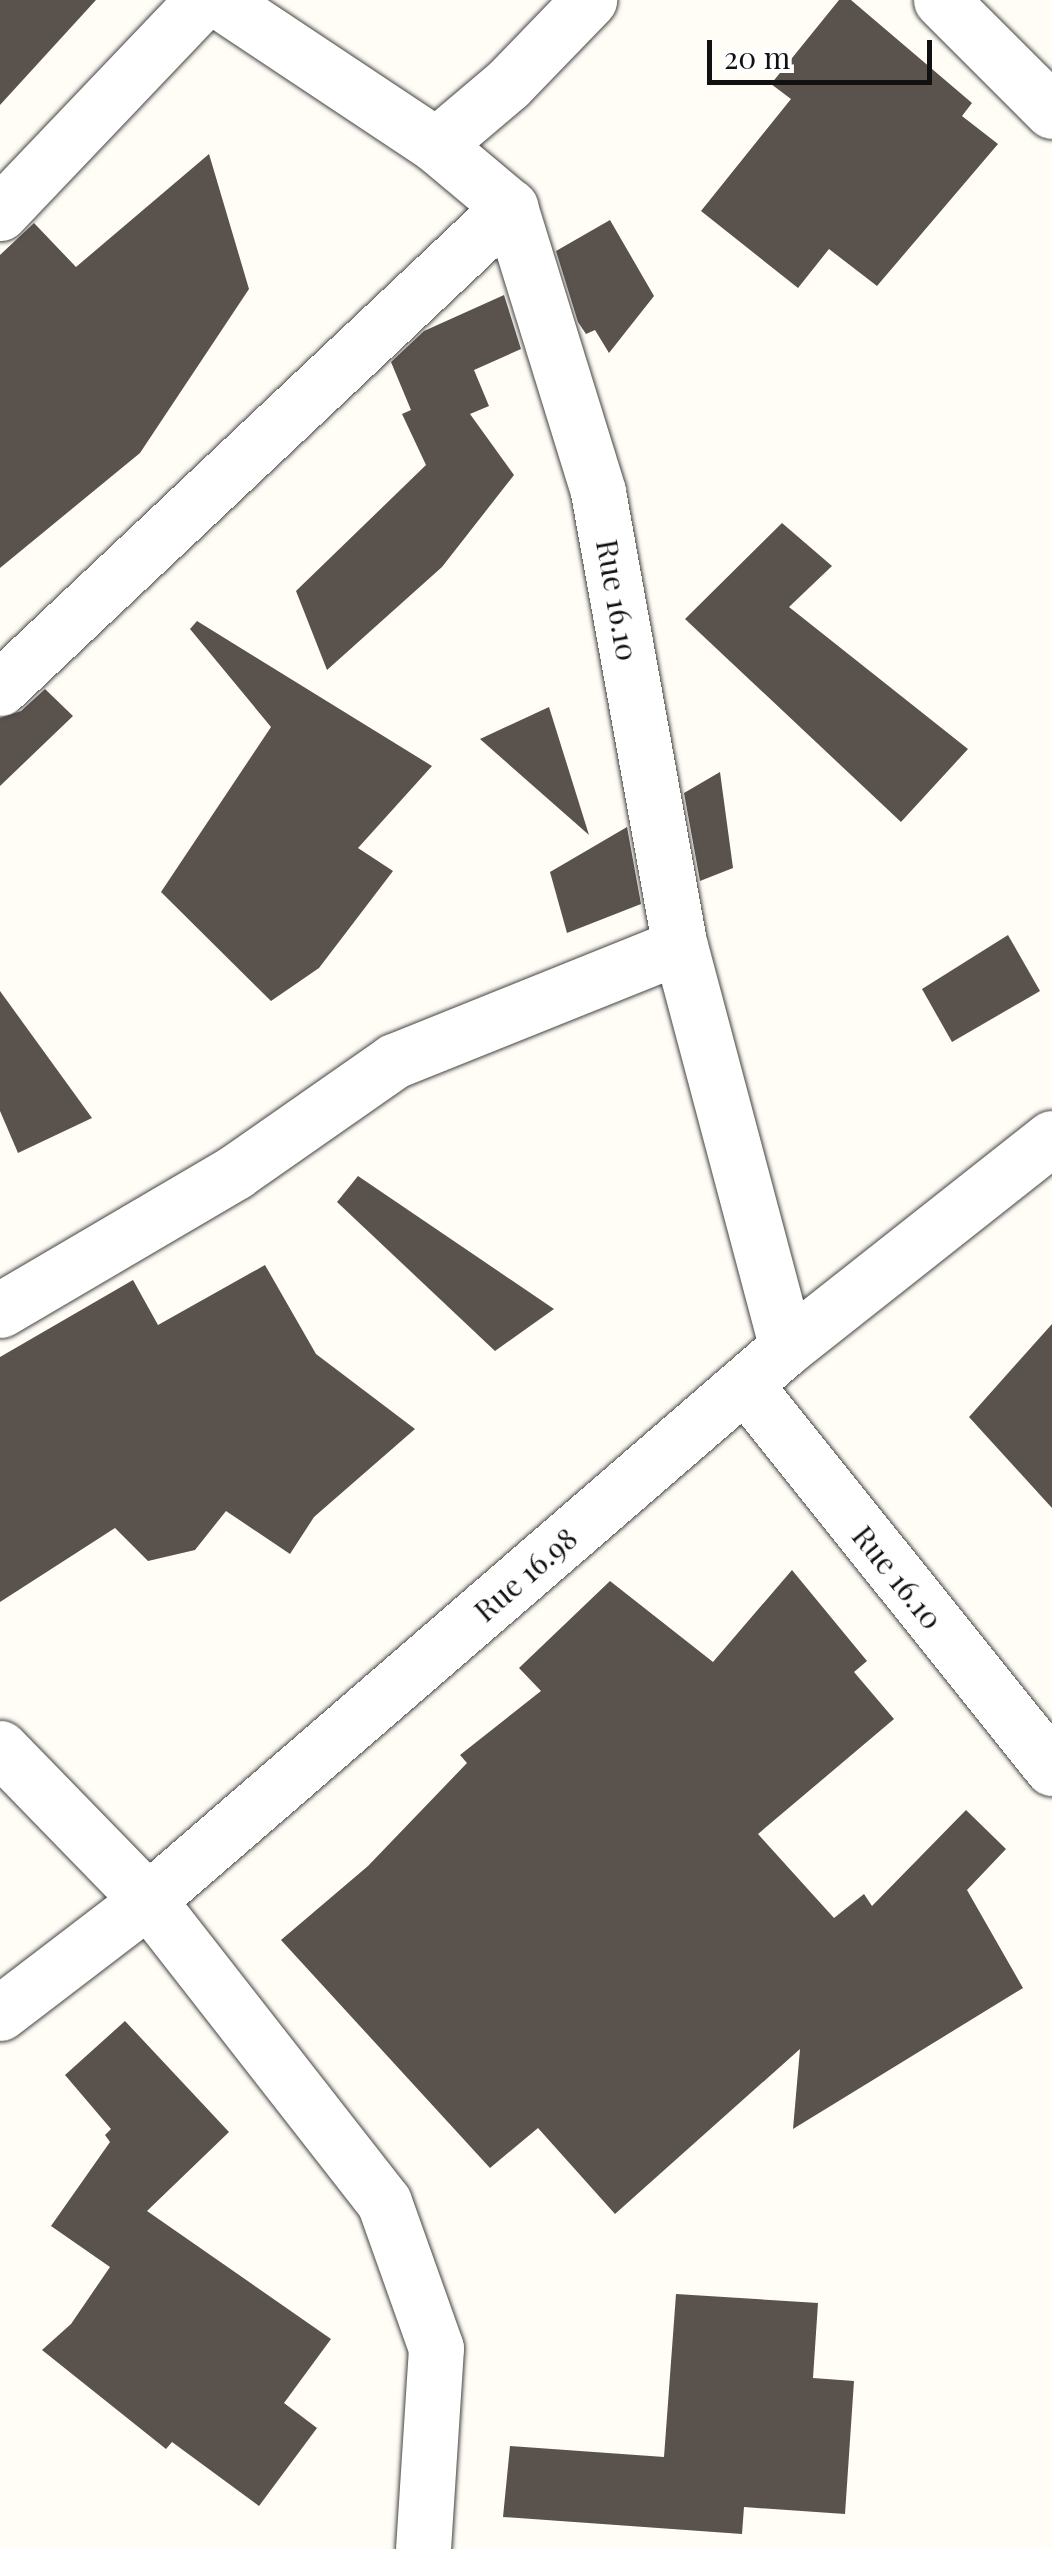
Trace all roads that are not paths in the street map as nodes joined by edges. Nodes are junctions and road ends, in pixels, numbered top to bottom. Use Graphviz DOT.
graph roads {
  1 [pos="203,0"];
  2 [pos="218,0"];
  3 [pos="589,0"];
  4 [pos="941,0"];
  5 [pos="1052,111"];
  6 [pos="436,144"];
  7 [pos="510,207"];
  8 [pos="0,213"];
  9 [pos="0,688"];
  10 [pos="680,946"];
  11 [pos="1052,1138"];
  12 [pos="0,1310"];
  13 [pos="787,1347"];
  14 [pos="745,1385"];
  15 [pos="0,1748"];
  16 [pos="1052,1768"];
  17 [pos="148,1900"];
  18 [pos="0,2012"];
  19 [pos="423,2549"];
  1 -- 8 [label="street"];
  2 -- 6 [label="street"];
  3 -- 6 [label="street"];
  4 -- 5 [label="street"];
  6 -- 7 [label="street"];
  7 -- 9 [label="street"];
  7 -- 10 [label="street, Rue 16.10"];
  10 -- 12 [label="street"];
  10 -- 13 [label="street, Rue 16.10"];
  11 -- 13 [label="street, Rue 16.98"];
  13 -- 14 [label="street, Rue 16.98"];
  14 -- 16 [label="street, Rue 16.10"];
  14 -- 17 [label="street, Rue 16.98"];
  15 -- 17 [label="street"];
  17 -- 18 [label="street, Rue 16.98"];
  17 -- 19 [label="street"];
}
